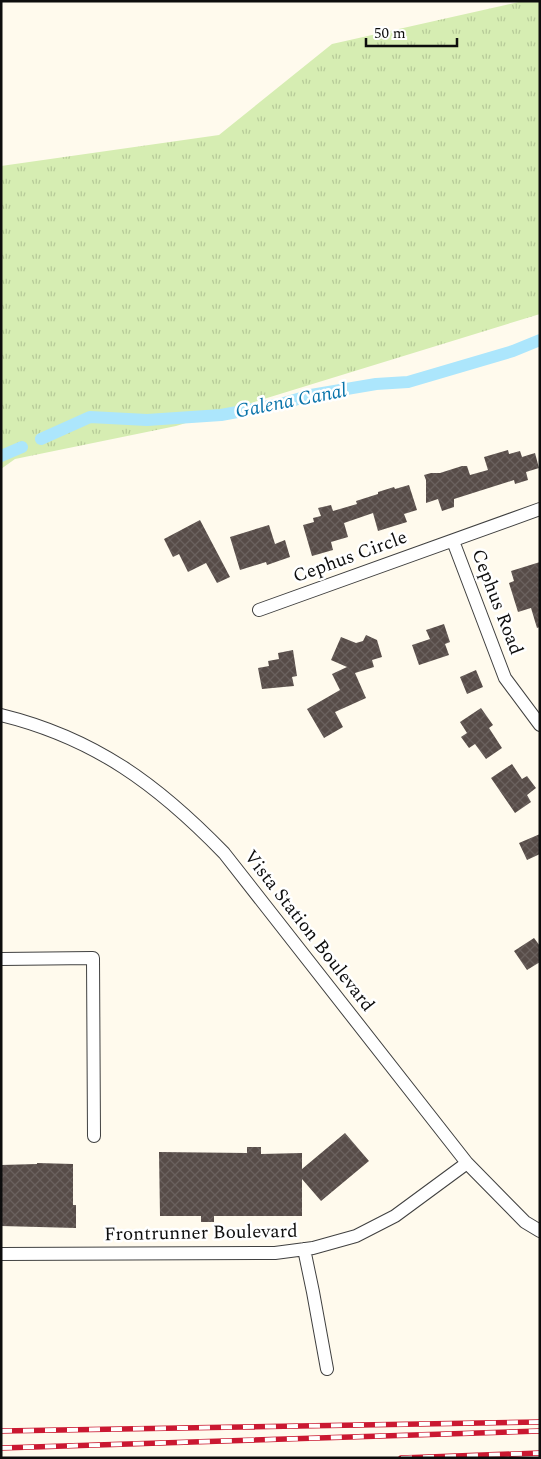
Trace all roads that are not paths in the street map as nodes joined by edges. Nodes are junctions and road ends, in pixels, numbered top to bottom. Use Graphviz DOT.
graph roads {
  1 [pos="540,509"];
  2 [pos="454,540"];
  3 [pos="259,610"];
  4 [pos="1,715"];
  5 [pos="540,725"];
  6 [pos="1,959"];
  7 [pos="94,1136"];
  8 [pos="467,1163"];
  9 [pos="540,1231"];
  10 [pos="304,1249"];
  11 [pos="1,1254"];
  12 [pos="326,1369"];
  1 -- 2 [label="street, Cephus Circle"];
  2 -- 3 [label="street, Cephus Circle"];
  2 -- 5 [label="street, Cephus Road"];
  4 -- 8 [label="street, Vista Station Boulevard"];
  6 -- 7 [label="street"];
  8 -- 9 [label="street, Vista Station Boulevard"];
  8 -- 10 [label="street, Frontrunner Boulevard"];
  10 -- 11 [label="street, Frontrunner Boulevard"];
  10 -- 12 [label="street"];
}
